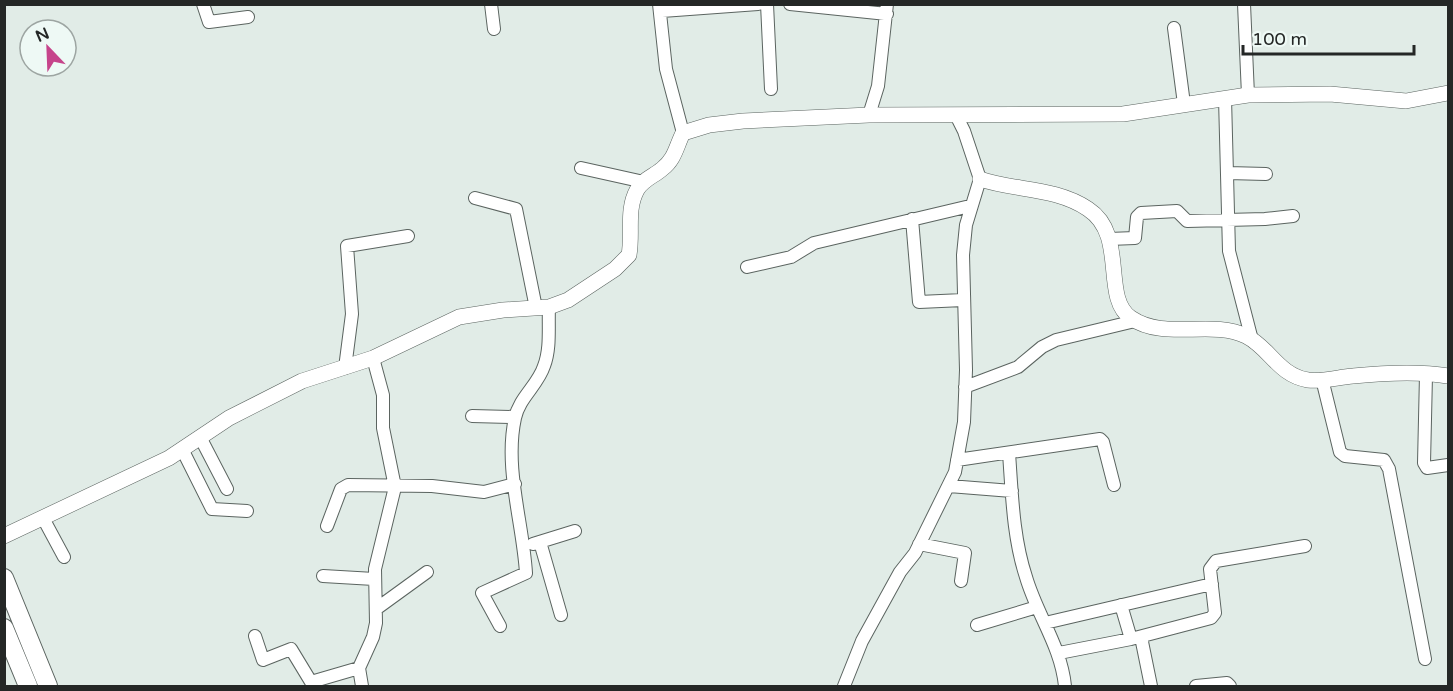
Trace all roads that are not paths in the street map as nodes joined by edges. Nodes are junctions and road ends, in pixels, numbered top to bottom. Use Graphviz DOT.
graph roads {
  1 [pos="203,4"];
  2 [pos="491,4"];
  3 [pos="758,4"];
  4 [pos="767,4"];
  5 [pos="790,4"];
  6 [pos="1244,4"];
  7 [pos="661,8"];
  8 [pos="887,9"];
  9 [pos="248,17"];
  10 [pos="1174,28"];
  11 [pos="494,29"];
  12 [pos="771,88"];
  13 [pos="1449,93"];
  14 [pos="1248,95"];
  15 [pos="1225,98"];
  16 [pos="1184,104"];
  17 [pos="956,114"];
  18 [pos="869,115"];
  19 [pos="683,133"];
  20 [pos="581,168"];
  21 [pos="1228,173"];
  22 [pos="1266,174"];
  23 [pos="980,179"];
  24 [pos="644,182"];
  25 [pos="475,198"];
  26 [pos="970,206"];
  27 [pos="1293,216"];
  28 [pos="912,219"];
  29 [pos="1228,220"];
  30 [pos="408,236"];
  31 [pos="1109,239"];
  32 [pos="747,267"];
  33 [pos="963,300"];
  34 [pos="542,307"];
  35 [pos="1135,321"];
  36 [pos="1252,340"];
  37 [pos="373,358"];
  38 [pos="345,368"];
  39 [pos="1426,375"];
  40 [pos="1449,376"];
  41 [pos="1322,379"];
  42 [pos="965,387"];
  43 [pos="472,416"];
  44 [pos="515,417"];
  45 [pos="200,437"];
  46 [pos="182,449"];
  47 [pos="1009,453"];
  48 [pos="957,460"];
  49 [pos="1449,465"];
  50 [pos="515,484"];
  51 [pos="1114,485"];
  52 [pos="949,486"];
  53 [pos="395,487"];
  54 [pos="227,489"];
  55 [pos="1012,491"];
  56 [pos="247,511"];
  57 [pos="43,518"];
  58 [pos="327,526"];
  59 [pos="575,531"];
  60 [pos="4,536"];
  61 [pos="540,542"];
  62 [pos="920,544"];
  63 [pos="1305,546"];
  64 [pos="523,547"];
  65 [pos="64,556"];
  66 [pos="427,572"];
  67 [pos="323,576"];
  68 [pos="4,578"];
  69 [pos="374,579"];
  70 [pos="961,580"];
  71 [pos="1212,584"];
  72 [pos="1121,605"];
  73 [pos="1037,607"];
  74 [pos="376,609"];
  75 [pos="561,615"];
  76 [pos="1045,623"];
  77 [pos="977,625"];
  78 [pos="500,626"];
  79 [pos="4,628"];
  80 [pos="255,636"];
  81 [pos="1136,638"];
  82 [pos="1059,653"];
  83 [pos="1425,659"];
  84 [pos="359,668"];
  85 [pos="28,687"];
  86 [pos="48,687"];
  87 [pos="362,687"];
  88 [pos="844,687"];
  89 [pos="1065,687"];
  90 [pos="1151,687"];
  91 [pos="1196,687"];
  92 [pos="1230,687"];
  1 -- 9 [label="street"];
  2 -- 11 [label="street"];
  3 -- 7 [label="street"];
  4 -- 12 [label="street"];
  5 -- 8 [label="street"];
  6 -- 14 [label="street"];
  7 -- 19 [label="street"];
  8 -- 18 [label="street"];
  10 -- 16 [label="street"];
  13 -- 14 [label="street"];
  14 -- 15 [label="street"];
  15 -- 16 [label="street"];
  15 -- 21 [label="street"];
  16 -- 17 [label="street"];
  17 -- 18 [label="street"];
  17 -- 23 [label="street"];
  18 -- 19 [label="street"];
  19 -- 24 [label="street"];
  20 -- 24 [label="street"];
  21 -- 22 [label="street"];
  21 -- 29 [label="street"];
  23 -- 26 [label="street"];
  23 -- 31 [label="street"];
  24 -- 34 [label="street"];
  25 -- 34 [label="street"];
  26 -- 28 [label="street"];
  26 -- 33 [label="street"];
  27 -- 29 [label="street"];
  28 -- 32 [label="street"];
  28 -- 33 [label="street"];
  29 -- 31 [label="street"];
  29 -- 36 [label="street"];
  30 -- 38 [label="street"];
  31 -- 35 [label="street"];
  33 -- 42 [label="street"];
  34 -- 37 [label="street"];
  34 -- 44 [label="street"];
  35 -- 36 [label="street"];
  35 -- 42 [label="street"];
  36 -- 41 [label="street"];
  37 -- 38 [label="street"];
  37 -- 53 [label="street"];
  38 -- 45 [label="street"];
  39 -- 40 [label="street"];
  39 -- 41 [label="street"];
  39 -- 49 [label="street"];
  41 -- 83 [label="street"];
  42 -- 48 [label="street"];
  43 -- 44 [label="street"];
  44 -- 50 [label="street"];
  45 -- 46 [label="street"];
  45 -- 54 [label="street"];
  46 -- 56 [label="street"];
  46 -- 57 [label="street"];
  47 -- 48 [label="street"];
  47 -- 51 [label="street"];
  47 -- 55 [label="street"];
  48 -- 52 [label="street"];
  50 -- 53 [label="street"];
  50 -- 64 [label="street"];
  52 -- 55 [label="street"];
  52 -- 62 [label="street"];
  53 -- 58 [label="street"];
  53 -- 69 [label="street"];
  55 -- 73 [label="street"];
  57 -- 60 [label="street"];
  57 -- 65 [label="street"];
  59 -- 61 [label="street"];
  61 -- 64 [label="street"];
  61 -- 75 [label="street"];
  62 -- 70 [label="street"];
  62 -- 88 [label="street"];
  63 -- 71 [label="street"];
  64 -- 78 [label="street"];
  66 -- 74 [label="street"];
  67 -- 69 [label="street"];
  68 -- 86 [label="main road"];
  69 -- 74 [label="street"];
  71 -- 72 [label="street"];
  71 -- 81 [label="street"];
  72 -- 76 [label="street"];
  72 -- 81 [label="street"];
  73 -- 76 [label="street"];
  73 -- 77 [label="street"];
  74 -- 84 [label="street"];
  76 -- 82 [label="street"];
  79 -- 85 [label="main road"];
  80 -- 84 [label="street"];
  81 -- 82 [label="street"];
  81 -- 90 [label="street"];
  82 -- 89 [label="street"];
  84 -- 87 [label="street"];
  91 -- 92 [label="street"];
}
